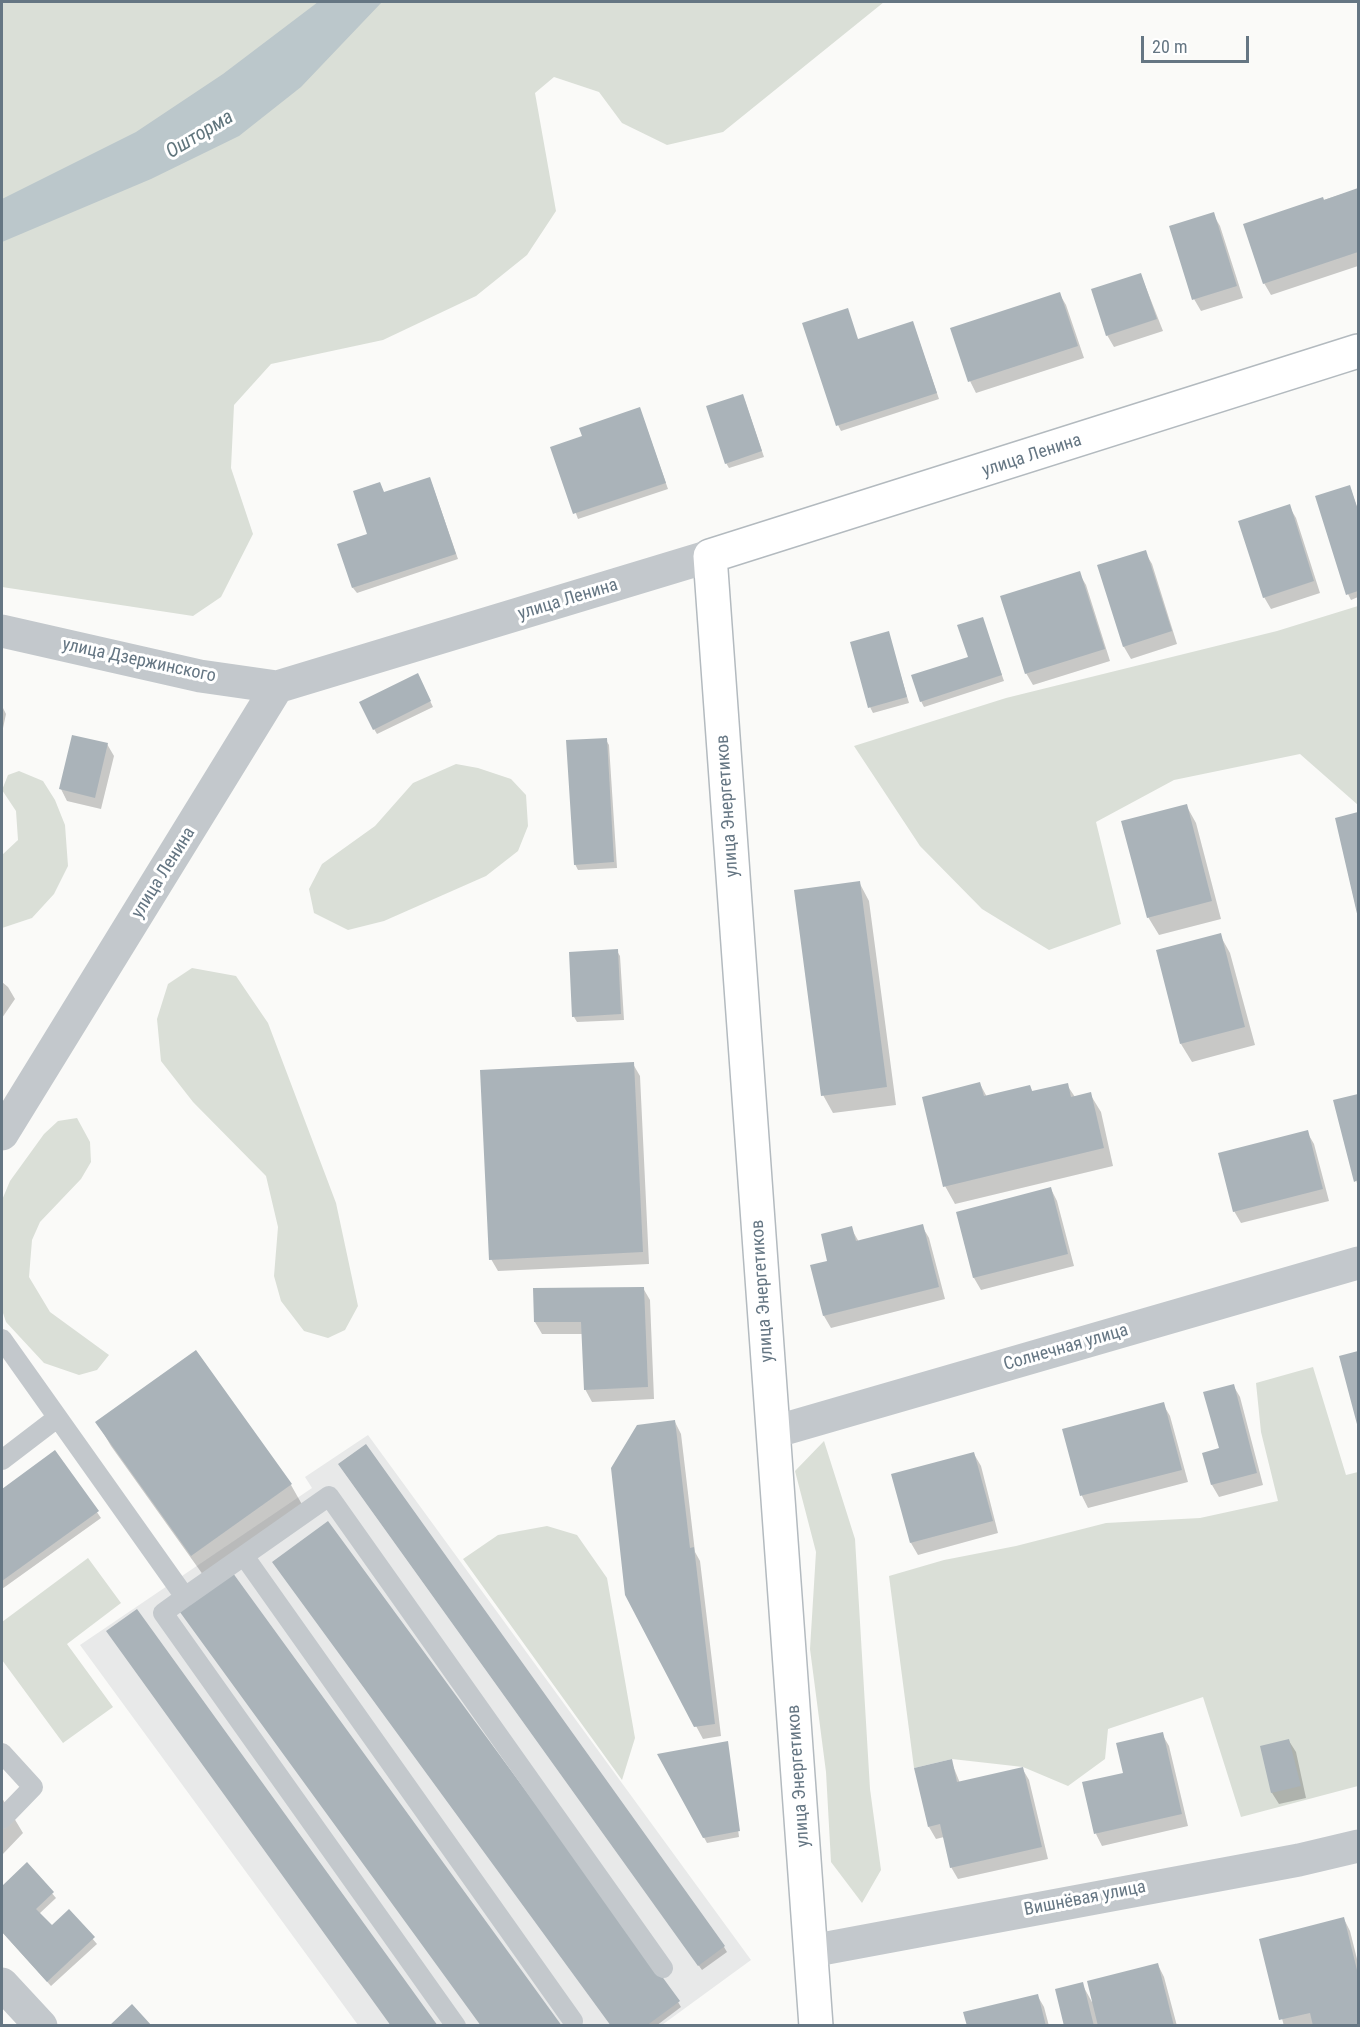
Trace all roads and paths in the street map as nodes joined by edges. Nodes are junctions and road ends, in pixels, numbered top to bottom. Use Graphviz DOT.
graph roads {
  1 [pos="1359,351"];
  2 [pos="710,556"];
  3 [pos="2,632"];
  4 [pos="277,687"];
  5 [pos="2,1134"];
  6 [pos="1359,1263"];
  7 [pos="2,1339"];
  8 [pos="57,1418"];
  9 [pos="774,1432"];
  10 [pos="2,1460"];
  11 [pos="244,1556"];
  12 [pos="185,1597"];
  13 [pos="2,1754"];
  14 [pos="2,1819"];
  15 [pos="1359,1845"];
  16 [pos="811,1950"];
  17 [pos="663,1968"];
  18 [pos="2,1984"];
  19 [pos="573,2021"];
  20 [pos="40,2025"];
  21 [pos="456,2025"];
  22 [pos="816,2025"];
  1 -- 2 [label="street, улица Ленина"];
  2 -- 4 [label="street, улица Ленина"];
  2 -- 9 [label="street, улица Энергетиков"];
  3 -- 4 [label="street, улица Дзержинского"];
  4 -- 5 [label="street, улица Ленина"];
  6 -- 9 [label="street, Солнечная улица"];
  7 -- 8 [label="lane"];
  8 -- 10 [label="lane"];
  8 -- 12 [label="lane"];
  9 -- 16 [label="street, улица Энергетиков"];
  11 -- 12 [label="lane"];
  11 -- 17 [label="lane"];
  11 -- 19 [label="lane"];
  12 -- 21 [label="lane"];
  13 -- 14 [label="lane"];
  15 -- 16 [label="street, Вишнёвая улица"];
  16 -- 22 [label="street, улица Энергетиков"];
  18 -- 20 [label="street"];
}
